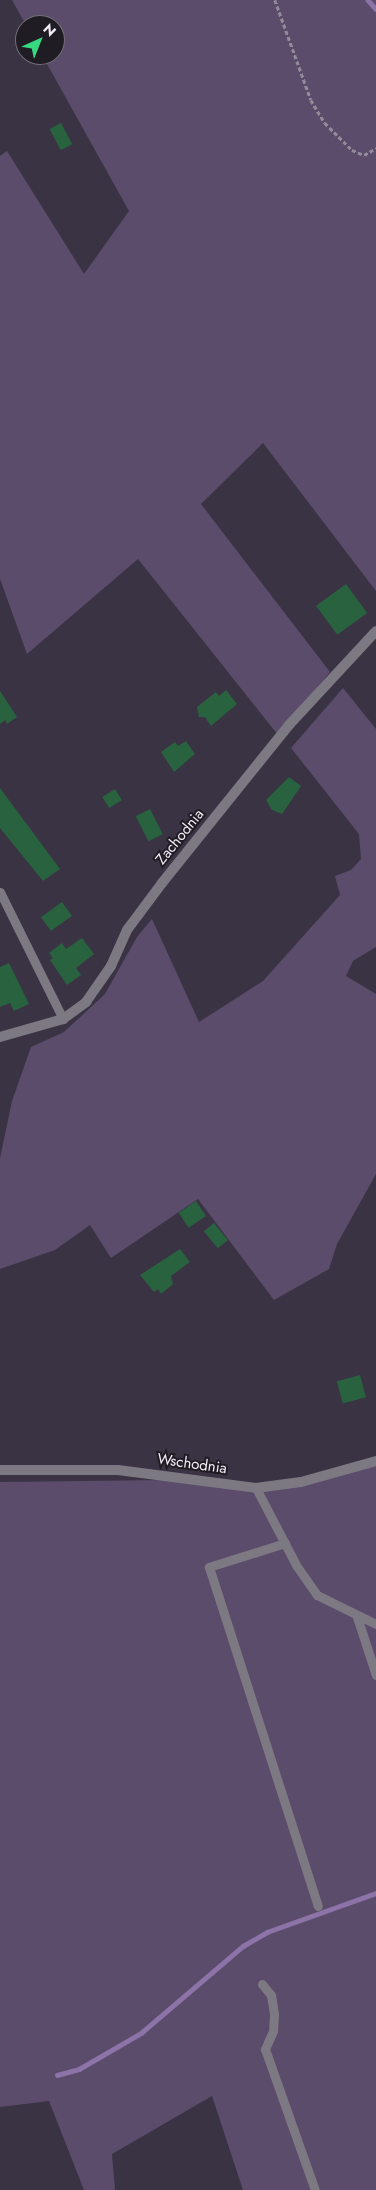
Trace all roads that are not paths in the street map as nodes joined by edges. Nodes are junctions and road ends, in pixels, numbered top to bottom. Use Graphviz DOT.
graph roads {
  1 [pos="376,631"];
  2 [pos="0,892"];
  3 [pos="63,1019"];
  4 [pos="0,1038"];
  5 [pos="376,1461"];
  6 [pos="0,1470"];
  7 [pos="256,1488"];
  8 [pos="285,1543"];
  9 [pos="358,1617"];
  10 [pos="376,1624"];
  11 [pos="376,1675"];
  12 [pos="318,1906"];
  13 [pos="262,1984"];
  14 [pos="315,2190"];
  1 -- 3 [label="street, Zachodnia"];
  2 -- 3 [label="lane"];
  3 -- 4 [label="street, Zachodnia"];
  5 -- 7 [label="street, Wschodnia"];
  6 -- 7 [label="street, Wschodnia"];
  7 -- 8 [label="lane"];
  8 -- 9 [label="lane"];
  8 -- 12 [label="lane"];
  9 -- 10 [label="lane"];
  9 -- 11 [label="lane"];
  13 -- 14 [label="lane"];
}
